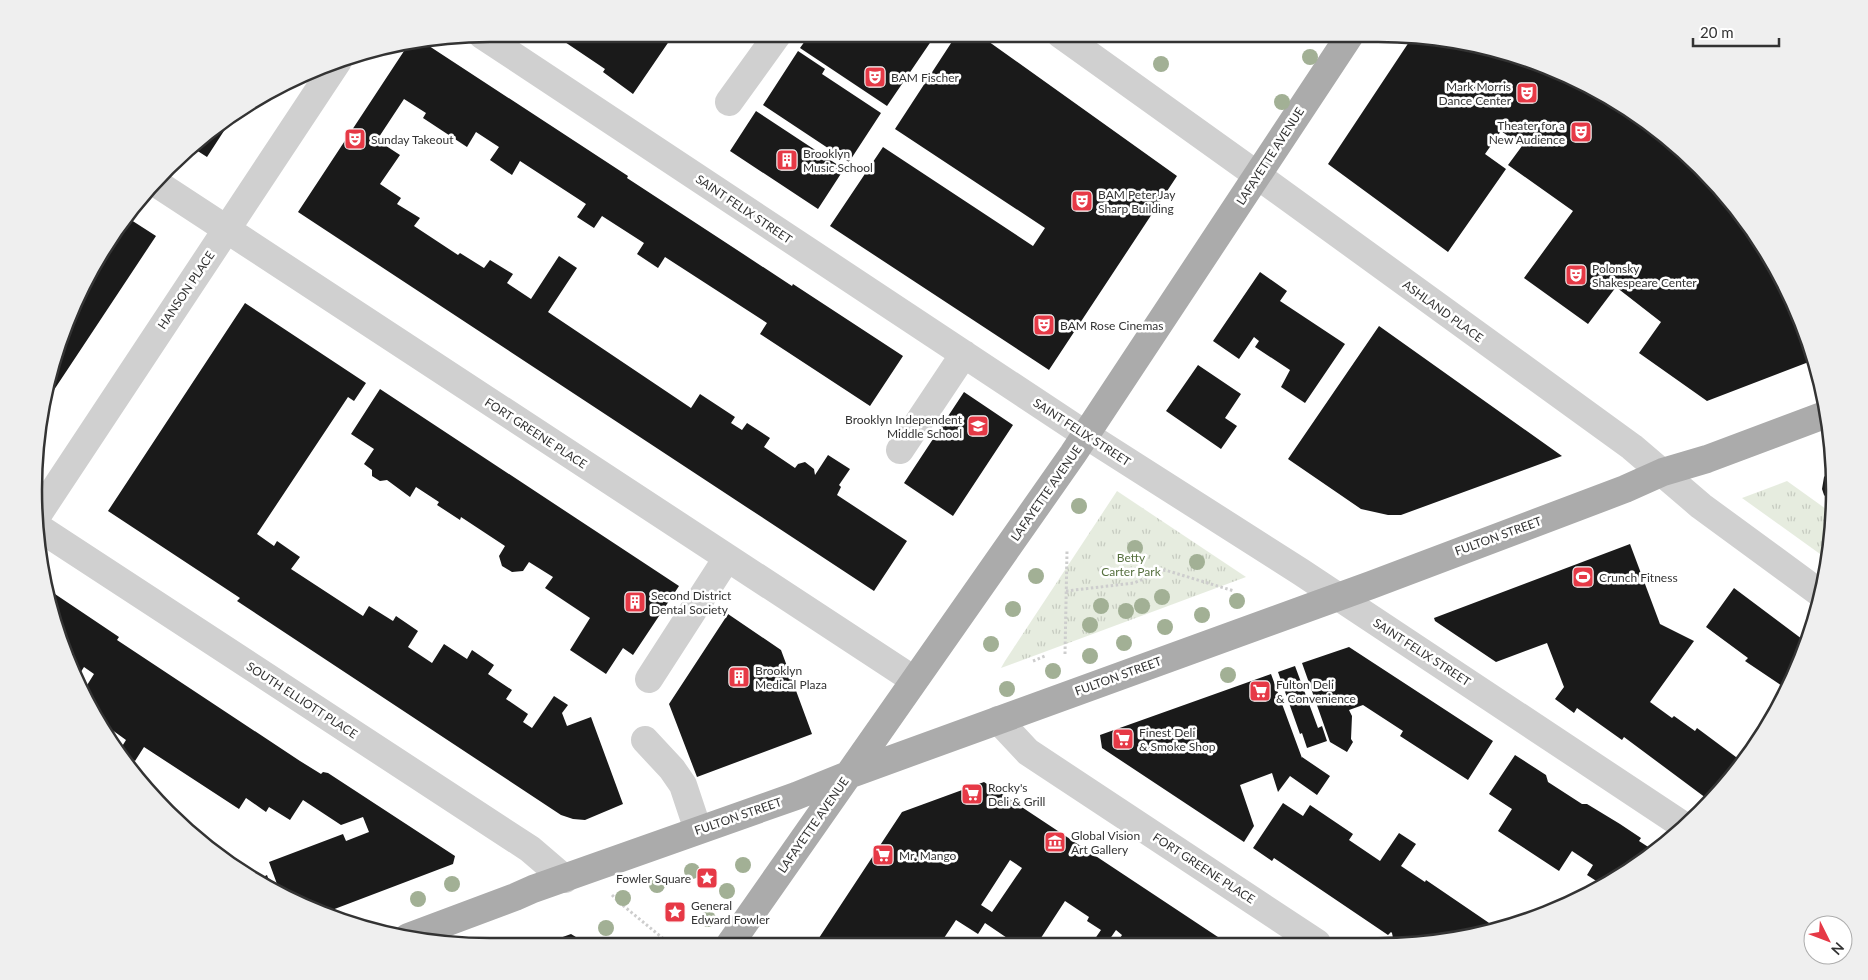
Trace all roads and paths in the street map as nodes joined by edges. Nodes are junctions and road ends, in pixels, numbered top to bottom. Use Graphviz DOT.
graph roads {
  1 [pos="493,42"];
  2 [pos="772,42"];
  3 [pos="1071,42"];
  4 [pos="1345,42"];
  5 [pos="331,72"];
  6 [pos="729,102"];
  7 [pos="1257,175"];
  8 [pos="162,187"];
  9 [pos="226,230"];
  10 [pos="964,354"];
  11 [pos="1819,417"];
  12 [pos="1086,435"];
  13 [pos="900,450"];
  14 [pos="1663,472"];
  15 [pos="43,507"];
  16 [pos="44,531"];
  17 [pos="1067,551"];
  18 [pos="727,558"];
  19 [pos="1814,589"];
  20 [pos="1066,591"];
  21 [pos="1234,591"];
  22 [pos="1337,596"];
  23 [pos="1065,654"];
  24 [pos="1046,656"];
  25 [pos="1033,661"];
  26 [pos="649,679"];
  27 [pos="914,680"];
  28 [pos="998,720"];
  29 [pos="645,740"];
  30 [pos="848,775"];
  31 [pos="1678,822"];
  32 [pos="698,830"];
  33 [pos="566,879"];
  34 [pos="612,895"];
  35 [pos="421,932"];
  36 [pos="663,938"];
  37 [pos="734,938"];
  38 [pos="1309,938"];
  1 -- 10 [label="street, SAINT FELIX STREET"];
  2 -- 6 [label="street"];
  3 -- 7 [label="street, ASHLAND PLACE"];
  4 -- 7 [label="main road, LAFAYETTE AVENUE"];
  5 -- 9 [label="street, HANSON PLACE"];
  7 -- 12 [label="main road, LAFAYETTE AVENUE"];
  7 -- 14 [label="street, ASHLAND PLACE"];
  8 -- 9 [label="street, FORT GREENE PLACE"];
  9 -- 15 [label="street, HANSON PLACE"];
  9 -- 18 [label="street, FORT GREENE PLACE"];
  10 -- 12 [label="street, SAINT FELIX STREET"];
  10 -- 13 [label="street"];
  11 -- 14 [label="main road, FULTON STREET"];
  12 -- 22 [label="street, SAINT FELIX STREET"];
  12 -- 27 [label="main road, LAFAYETTE AVENUE"];
  14 -- 19 [label="street, ASHLAND PLACE"];
  14 -- 22 [label="main road, FULTON STREET"];
  16 -- 33 [label="street, SOUTH ELLIOTT PLACE"];
  17 -- 20 [label="path"];
  18 -- 26 [label="street"];
  18 -- 27 [label="street, FORT GREENE PLACE"];
  20 -- 21 [label="path"];
  20 -- 23 [label="path"];
  22 -- 28 [label="main road, FULTON STREET"];
  22 -- 31 [label="street, SAINT FELIX STREET"];
  24 -- 25 [label="path"];
  27 -- 30 [label="main road, LAFAYETTE AVENUE"];
  28 -- 30 [label="main road, FULTON STREET"];
  28 -- 38 [label="street, FORT GREENE PLACE"];
  29 -- 32 [label="street"];
  30 -- 32 [label="main road, FULTON STREET"];
  30 -- 37 [label="main road, LAFAYETTE AVENUE"];
  32 -- 33 [label="main road, FULTON STREET"];
  33 -- 35 [label="main road, FULTON STREET"];
  34 -- 36 [label="path"];
}
